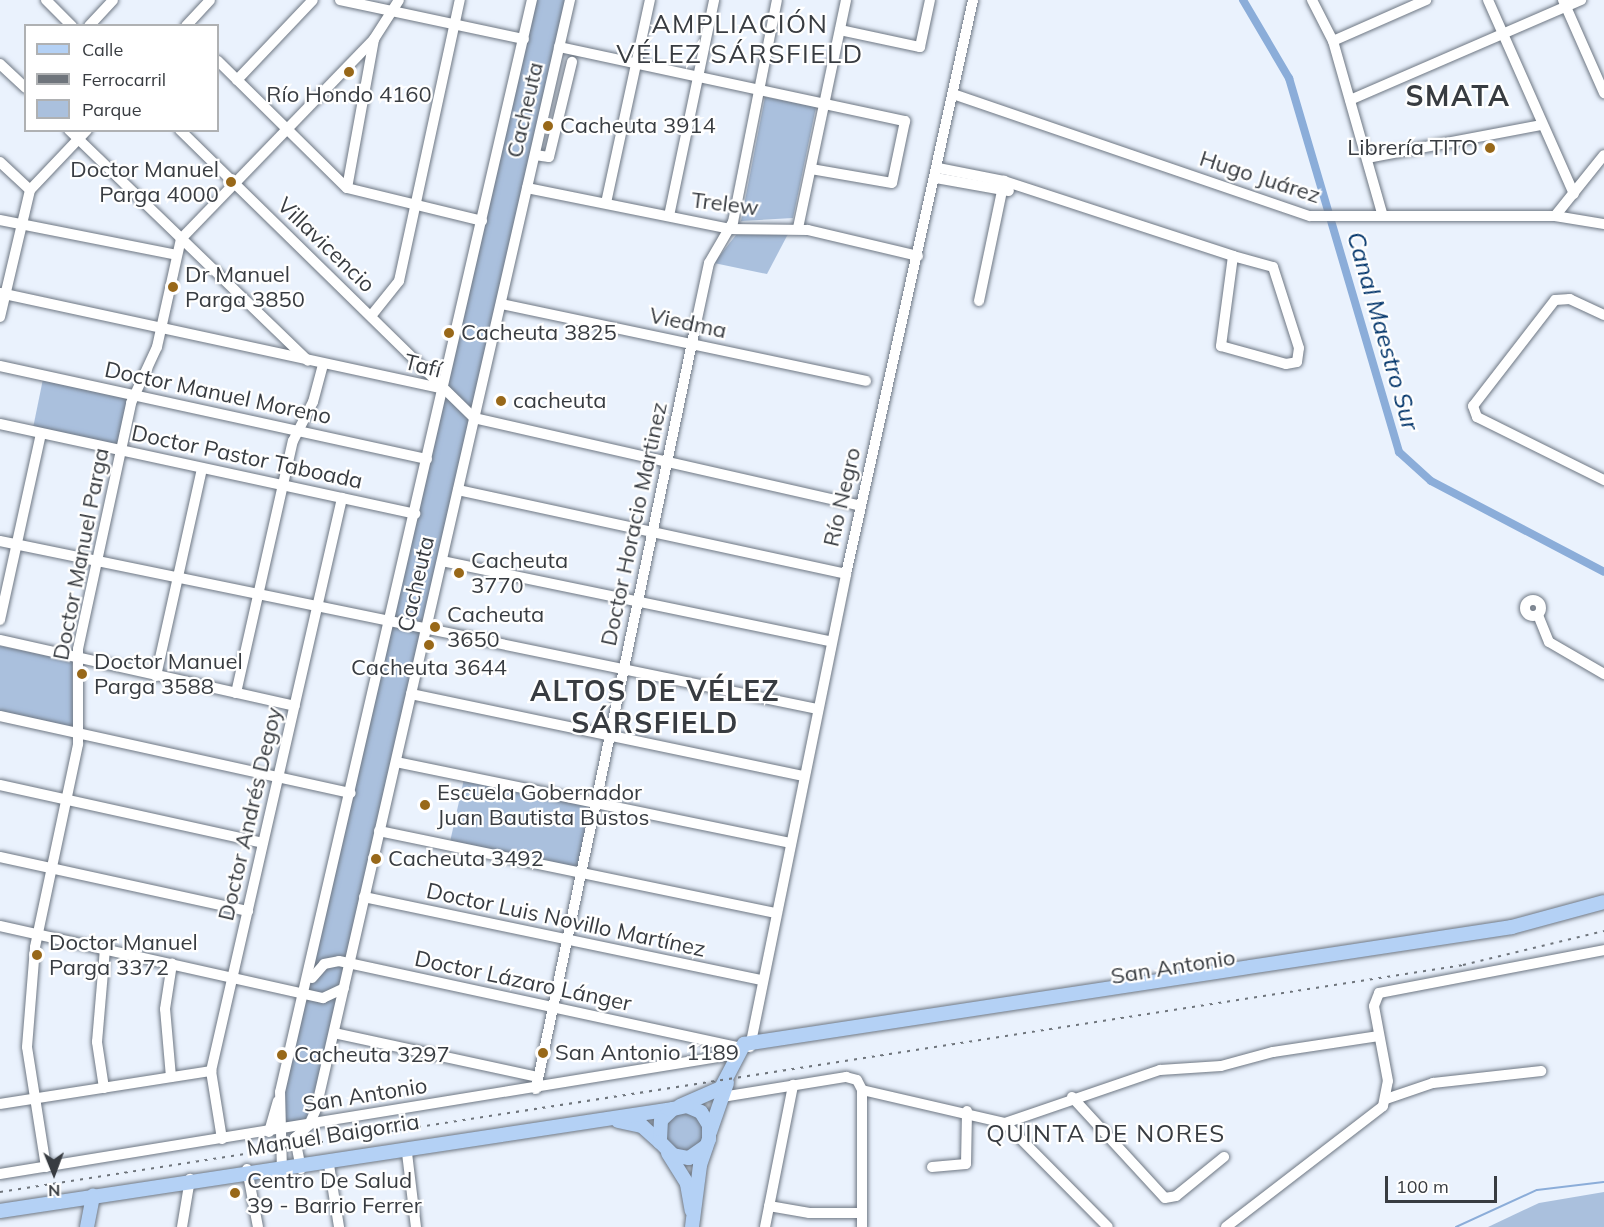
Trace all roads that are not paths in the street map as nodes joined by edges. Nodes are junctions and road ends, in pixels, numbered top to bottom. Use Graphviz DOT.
graph roads {
  1 [pos="46,0"];
  2 [pos="112,0"];
  3 [pos="210,0"];
  4 [pos="313,0"];
  5 [pos="340,0"];
  6 [pos="399,0"];
  7 [pos="460,0"];
  8 [pos="532,0"];
  9 [pos="570,0"];
  10 [pos="650,0"];
  11 [pos="714,0"];
  12 [pos="777,0"];
  13 [pos="846,0"];
  14 [pos="930,0"];
  15 [pos="973,0"];
  16 [pos="1312,0"];
  17 [pos="1426,0"];
  18 [pos="1488,0"];
  19 [pos="1581,0"];
  20 [pos="1564,3"];
  21 [pos="395,12"];
  22 [pos="70,24"];
  23 [pos="91,24"];
  24 [pos="188,24"];
  25 [pos="454,24"];
  26 [pos="840,30"];
  27 [pos="1503,34"];
  28 [pos="374,39"];
  29 [pos="524,39"];
  30 [pos="1333,41"];
  31 [pos="560,47"];
  32 [pos="219,62"];
  33 [pos="572,62"];
  34 [pos="637,63"];
  35 [pos="0,64"];
  36 [pos="698,75"];
  37 [pos="237,80"];
  38 [pos="24,86"];
  39 [pos="759,88"];
  40 [pos="1604,93"];
  41 [pos="953,94"];
  42 [pos="1350,100"];
  43 [pos="825,102"];
  44 [pos="1542,125"];
  45 [pos="286,129"];
  46 [pos="71,132"];
  47 [pos="85,132"];
  48 [pos="182,132"];
  49 [pos="78,140"];
  50 [pos="535,155"];
  51 [pos="1604,155"];
  52 [pos="1367,158"];
  53 [pos="0,162"];
  54 [pos="811,169"];
  55 [pos="937,173"];
  56 [pos="235,184"];
  57 [pos="1003,186"];
  58 [pos="347,188"];
  59 [pos="527,188"];
  60 [pos="30,190"];
  61 [pos="1574,194"];
  62 [pos="606,203"];
  63 [pos="415,206"];
  64 [pos="669,216"];
  65 [pos="1383,216"];
  66 [pos="1555,216"];
  67 [pos="0,220"];
  68 [pos="482,221"];
  69 [pos="22,224"];
  70 [pos="1604,224"];
  71 [pos="798,228"];
  72 [pos="730,229"];
  73 [pos="181,239"];
  74 [pos="177,255"];
  75 [pos="918,256"];
  76 [pos="1233,256"];
  77 [pos="4,293"];
  78 [pos="979,301"];
  79 [pos="501,304"];
  80 [pos="1604,315"];
  81 [pos="370,316"];
  82 [pos="0,317"];
  83 [pos="162,328"];
  84 [pos="692,344"];
  85 [pos="411,356"];
  86 [pos="308,361"];
  87 [pos="322,364"];
  88 [pos="0,366"];
  89 [pos="396,379"];
  90 [pos="866,381"];
  91 [pos="444,389"];
  92 [pos="134,395"];
  93 [pos="474,418"];
  94 [pos="0,424"];
  95 [pos="298,431"];
  96 [pos="41,433"];
  97 [pos="121,450"];
  98 [pos="427,459"];
  99 [pos="668,462"];
  100 [pos="201,468"];
  101 [pos="1604,480"];
  102 [pos="283,485"];
  103 [pos="458,490"];
  104 [pos="342,498"];
  105 [pos="861,506"];
  106 [pos="415,514"];
  107 [pos="653,531"];
  108 [pos="0,541"];
  109 [pos="18,545"];
  110 [pos="442,561"];
  111 [pos="97,562"];
  112 [pos="846,574"];
  113 [pos="178,579"];
  114 [pos="258,596"];
  115 [pos="638,601"];
  116 [pos="317,607"];
  117 [pos="1538,615"];
  118 [pos="0,620"];
  119 [pos="390,622"];
  120 [pos="426,629"];
  121 [pos="0,640"];
  122 [pos="832,642"];
  123 [pos="77,658"];
  124 [pos="624,669"];
  125 [pos="1604,674"];
  126 [pos="156,676"];
  127 [pos="236,693"];
  128 [pos="411,694"];
  129 [pos="295,706"];
  130 [pos="818,709"];
  131 [pos="0,716"];
  132 [pos="80,734"];
  133 [pos="610,736"];
  134 [pos="396,762"];
  135 [pos="803,776"];
  136 [pos="278,777"];
  137 [pos="0,785"];
  138 [pos="351,793"];
  139 [pos="66,799"];
  140 [pos="596,803"];
  141 [pos="379,831"];
  142 [pos="264,843"];
  143 [pos="789,843"];
  144 [pos="0,857"];
  145 [pos="51,868"];
  146 [pos="581,873"];
  147 [pos="364,897"];
  148 [pos="1604,902"];
  149 [pos="1604,910"];
  150 [pos="248,912"];
  151 [pos="774,913"];
  152 [pos="0,926"];
  153 [pos="36,934"];
  154 [pos="566,940"];
  155 [pos="105,949"];
  156 [pos="1604,950"];
  157 [pos="172,964"];
  158 [pos="349,964"];
  159 [pos="232,978"];
  160 [pos="760,980"];
  161 [pos="344,988"];
  162 [pos="307,989"];
  163 [pos="552,1008"];
  164 [pos="334,1034"];
  165 [pos="1379,1036"];
  166 [pos="739,1057"];
  167 [pos="211,1071"];
  168 [pos="1541,1071"];
  169 [pos="171,1077"];
  170 [pos="537,1077"];
  171 [pos="793,1085"];
  172 [pos="104,1088"];
  173 [pos="536,1089"];
  174 [pos="862,1090"];
  175 [pos="280,1092"];
  176 [pos="722,1097"];
  177 [pos="1072,1097"];
  178 [pos="34,1099"];
  179 [pos="1386,1099"];
  180 [pos="0,1104"];
  181 [pos="676,1107"];
  182 [pos="967,1111"];
  183 [pos="1005,1123"];
  184 [pos="309,1125"];
  185 [pos="283,1129"];
  186 [pos="269,1132"];
  187 [pos="222,1139"];
  188 [pos="708,1139"];
  189 [pos="664,1148"];
  190 [pos="406,1154"];
  191 [pos="1224,1157"];
  192 [pos="300,1165"];
  193 [pos="329,1165"];
  194 [pos="46,1167"];
  195 [pos="932,1167"];
  196 [pos="282,1168"];
  197 [pos="248,1173"];
  198 [pos="0,1174"];
  199 [pos="190,1183"];
  200 [pos="93,1199"];
  201 [pos="770,1206"];
  202 [pos="0,1211"];
  203 [pos="862,1213"];
  204 [pos="0,1217"];
  205 [pos="692,1224"];
  206 [pos="87,1227"];
  207 [pos="182,1227"];
  208 [pos="258,1227"];
  209 [pos="339,1227"];
  210 [pos="416,1227"];
  211 [pos="765,1227"];
  212 [pos="862,1227"];
  213 [pos="1108,1227"];
  214 [pos="1226,1227"];
  1 -- 22 [label="street"];
  2 -- 23 [label="street"];
  3 -- 24 [label="street"];
  4 -- 37 [label="street"];
  5 -- 21 [label="street"];
  6 -- 21 [label="street"];
  7 -- 25 [label="street"];
  8 -- 29 [label="street, Cacheuta"];
  9 -- 31 [label="street, Cacheuta"];
  10 -- 34 [label="street"];
  11 -- 36 [label="street"];
  12 -- 39 [label="street"];
  13 -- 26 [label="street"];
  14 -- 26 [label="street"];
  15 -- 41 [label="street, Río Negro"];
  16 -- 30 [label="street"];
  17 -- 30 [label="street"];
  18 -- 27 [label="street"];
  19 -- 20 [label="street"];
  20 -- 27 [label="street"];
  20 -- 40 [label="street"];
  21 -- 25 [label="street"];
  21 -- 28 [label="street"];
  25 -- 29 [label="street"];
  25 -- 63 [label="street"];
  26 -- 43 [label="street"];
  27 -- 42 [label="street"];
  27 -- 44 [label="street"];
  28 -- 45 [label="street"];
  28 -- 58 [label="street"];
  29 -- 68 [label="street, Cacheuta"];
  30 -- 42 [label="street"];
  31 -- 34 [label="street"];
  31 -- 50 [label="street, Cacheuta"];
  32 -- 37 [label="street"];
  33 -- 50 [label="street"];
  34 -- 36 [label="street"];
  34 -- 62 [label="street"];
  35 -- 38 [label="street"];
  36 -- 39 [label="street"];
  36 -- 64 [label="street"];
  37 -- 45 [label="street"];
  39 -- 43 [label="street"];
  39 -- 72 [label="street"];
  41 -- 55 [label="street, Río Negro"];
  41 -- 65 [label="street, Hugo Juárez"];
  42 -- 52 [label="street"];
  43 -- 54 [label="street"];
  43 -- 54 [label="street"];
  44 -- 52 [label="street"];
  44 -- 61 [label="street"];
  45 -- 56 [label="street"];
  45 -- 58 [label="street"];
  46 -- 49 [label="street"];
  47 -- 49 [label="street"];
  48 -- 56 [label="street, Villavicencio"];
  49 -- 60 [label="street"];
  49 -- 73 [label="street"];
  50 -- 59 [label="street, Cacheuta"];
  51 -- 61 [label="street"];
  52 -- 65 [label="street"];
  53 -- 60 [label="street"];
  54 -- 71 [label="street"];
  55 -- 57 [label="street"];
  55 -- 75 [label="street, Río Negro"];
  56 -- 73 [label="street"];
  56 -- 81 [label="street, Villavicencio"];
  57 -- 76 [label="street"];
  57 -- 78 [label="street"];
  58 -- 63 [label="street"];
  59 -- 62 [label="street, Trelew"];
  59 -- 79 [label="street, Cacheuta"];
  60 -- 69 [label="street"];
  61 -- 66 [label="street"];
  62 -- 64 [label="street, Trelew"];
  63 -- 68 [label="street"];
  63 -- 81 [label="street"];
  64 -- 72 [label="street, Trelew"];
  65 -- 66 [label="street, Hugo Juárez"];
  66 -- 70 [label="street, Hugo Juárez"];
  67 -- 69 [label="street"];
  68 -- 91 [label="street, Cacheuta"];
  69 -- 74 [label="street"];
  69 -- 77 [label="street"];
  71 -- 72 [label="street, Trelew"];
  71 -- 75 [label="street, Trelew"];
  72 -- 84 [label="street, Doctor Horacio Martinez"];
  73 -- 74 [label="street, Doctor Manuel Parga"];
  73 -- 86 [label="street"];
  74 -- 83 [label="street, Doctor Manuel Parga"];
  75 -- 105 [label="street, Río Negro"];
  76 -- 76 [label="street"];
  77 -- 82 [label="street"];
  77 -- 83 [label="street, Tafí"];
  79 -- 84 [label="street, Viedma"];
  79 -- 93 [label="street, Cacheuta"];
  80 -- 101 [label="street"];
  81 -- 85 [label="street, Villavicencio"];
  83 -- 86 [label="street, Tafí"];
  83 -- 92 [label="street, Doctor Manuel Parga"];
  84 -- 90 [label="street, Viedma"];
  84 -- 99 [label="street, Doctor Horacio Martinez"];
  85 -- 89 [label="street"];
  85 -- 91 [label="street, Villavicencio"];
  86 -- 87 [label="street, Tafí"];
  87 -- 89 [label="street, Tafí"];
  87 -- 95 [label="street"];
  88 -- 92 [label="street, Doctor Manuel Moreno"];
  89 -- 91 [label="street, Tafí"];
  91 -- 93 [label="street, Tafí"];
  91 -- 98 [label="street, Cacheuta"];
  92 -- 95 [label="street, Doctor Manuel Moreno"];
  92 -- 97 [label="street, Doctor Manuel Parga"];
  93 -- 99 [label="street"];
  93 -- 103 [label="street, Cacheuta"];
  94 -- 96 [label="street, Doctor Pastor Taboada"];
  95 -- 98 [label="street, Doctor Manuel Moreno"];
  95 -- 102 [label="street"];
  96 -- 97 [label="street, Doctor Pastor Taboada"];
  96 -- 109 [label="street"];
  97 -- 100 [label="street, Doctor Pastor Taboada"];
  97 -- 111 [label="street, Doctor Manuel Parga"];
  98 -- 106 [label="street, Cacheuta"];
  99 -- 105 [label="street"];
  99 -- 107 [label="street, Doctor Horacio Martinez"];
  100 -- 102 [label="street, Doctor Pastor Taboada"];
  100 -- 113 [label="street"];
  102 -- 104 [label="street, Doctor Pastor Taboada"];
  102 -- 114 [label="street"];
  103 -- 107 [label="street"];
  103 -- 110 [label="street, Cacheuta"];
  104 -- 106 [label="street, Doctor Pastor Taboada"];
  104 -- 116 [label="street, Doctor Andrés Degoy"];
  105 -- 112 [label="street, Río Negro"];
  106 -- 119 [label="street, Cacheuta"];
  107 -- 112 [label="street"];
  107 -- 115 [label="street, Doctor Horacio Martinez"];
  108 -- 109 [label="street"];
  109 -- 111 [label="street"];
  109 -- 118 [label="street"];
  110 -- 115 [label="street"];
  110 -- 120 [label="street, Cacheuta"];
  111 -- 113 [label="street"];
  111 -- 123 [label="street, Doctor Manuel Parga"];
  112 -- 122 [label="street, Río Negro"];
  113 -- 114 [label="street"];
  113 -- 126 [label="street"];
  114 -- 116 [label="street"];
  114 -- 127 [label="street"];
  115 -- 122 [label="street"];
  115 -- 124 [label="street, Doctor Horacio Martinez"];
  116 -- 119 [label="street"];
  116 -- 129 [label="street, Doctor Andrés Degoy"];
  117 -- 125 [label="street"];
  119 -- 120 [label="street"];
  119 -- 138 [label="street, Cacheuta"];
  120 -- 124 [label="street"];
  120 -- 128 [label="street, Cacheuta"];
  121 -- 123 [label="street"];
  122 -- 130 [label="street, Río Negro"];
  123 -- 126 [label="street"];
  123 -- 132 [label="street, Doctor Manuel Parga"];
  124 -- 130 [label="street"];
  124 -- 133 [label="street, Doctor Horacio Martinez"];
  126 -- 127 [label="street"];
  127 -- 129 [label="street"];
  128 -- 133 [label="street"];
  128 -- 134 [label="street, Cacheuta"];
  129 -- 136 [label="street, Doctor Andrés Degoy"];
  130 -- 135 [label="street, Río Negro"];
  131 -- 132 [label="street"];
  132 -- 136 [label="street"];
  132 -- 139 [label="street, Doctor Manuel Parga"];
  133 -- 135 [label="street"];
  133 -- 140 [label="street, Doctor Horacio Martinez"];
  134 -- 140 [label="street"];
  134 -- 141 [label="street, Cacheuta"];
  135 -- 143 [label="street, Río Negro"];
  136 -- 138 [label="street"];
  136 -- 142 [label="street, Doctor Andrés Degoy"];
  137 -- 139 [label="street"];
  138 -- 162 [label="street, Cacheuta"];
  139 -- 142 [label="street"];
  139 -- 145 [label="street, Doctor Manuel Parga"];
  140 -- 143 [label="street"];
  140 -- 146 [label="street, Doctor Horacio Martinez"];
  141 -- 146 [label="street"];
  141 -- 147 [label="street, Cacheuta"];
  142 -- 150 [label="street, Doctor Andrés Degoy"];
  143 -- 151 [label="street, Río Negro"];
  144 -- 145 [label="street"];
  145 -- 150 [label="street"];
  145 -- 153 [label="street, Doctor Manuel Parga"];
  146 -- 151 [label="street"];
  146 -- 154 [label="street, Doctor Horacio Martinez"];
  147 -- 154 [label="street, Doctor Luis Novillo Martínez"];
  147 -- 158 [label="street, Cacheuta"];
  148 -- 166 [label="main road, San Antonio"];
  149 -- 166 [label="main road, San Antonio"];
  150 -- 159 [label="street, Doctor Andrés Degoy"];
  151 -- 160 [label="street, Río Negro"];
  152 -- 153 [label="street"];
  153 -- 155 [label="street"];
  153 -- 178 [label="street, Doctor Manuel Parga"];
  154 -- 160 [label="street, Doctor Luis Novillo Martínez"];
  154 -- 163 [label="street, Doctor Horacio Martinez"];
  155 -- 157 [label="street"];
  155 -- 172 [label="street"];
  156 -- 165 [label="street"];
  157 -- 159 [label="street"];
  157 -- 169 [label="street"];
  158 -- 161 [label="street, Cacheuta"];
  158 -- 162 [label="street, Doctor Lázaro Lánger"];
  158 -- 163 [label="street, Doctor Lázaro Lánger"];
  159 -- 162 [label="street"];
  159 -- 167 [label="street, Doctor Andrés Degoy"];
  160 -- 166 [label="street, Río Negro"];
  161 -- 162 [label="street"];
  161 -- 164 [label="street, Cacheuta"];
  162 -- 175 [label="street, Cacheuta"];
  163 -- 166 [label="street, Doctor Lázaro Lánger"];
  163 -- 170 [label="street, Doctor Horacio Martinez"];
  164 -- 170 [label="street"];
  164 -- 184 [label="street, Cacheuta"];
  165 -- 177 [label="street"];
  165 -- 179 [label="street"];
  166 -- 173 [label="street, San Antonio"];
  166 -- 176 [label="main road, Río Negro"];
  166 -- 181 [label="main road"];
  167 -- 169 [label="street"];
  167 -- 187 [label="street, Doctor Andrés Degoy"];
  168 -- 179 [label="street"];
  169 -- 172 [label="street"];
  170 -- 173 [label="street, Doctor Horacio Martinez"];
  171 -- 174 [label="street"];
  171 -- 176 [label="street"];
  171 -- 201 [label="street"];
  172 -- 178 [label="street"];
  173 -- 184 [label="street, San Antonio"];
  174 -- 182 [label="street"];
  174 -- 203 [label="street"];
  175 -- 185 [label="street, Cacheuta"];
  175 -- 186 [label="street"];
  176 -- 188 [label="main road, Río Negro"];
  177 -- 183 [label="street"];
  177 -- 191 [label="street"];
  178 -- 180 [label="street"];
  178 -- 194 [label="street, Doctor Manuel Parga"];
  179 -- 214 [label="street"];
  181 -- 188 [label="main road"];
  181 -- 189 [label="main road"];
  181 -- 192 [label="main road, Manuel Baigorria"];
  182 -- 183 [label="street"];
  182 -- 195 [label="street"];
  183 -- 213 [label="street"];
  184 -- 185 [label="street, San Antonio"];
  184 -- 192 [label="street, Cacheuta"];
  185 -- 186 [label="street, San Antonio"];
  185 -- 196 [label="street, Cacheuta"];
  186 -- 187 [label="street, San Antonio"];
  187 -- 194 [label="street, San Antonio"];
  188 -- 189 [label="main road"];
  188 -- 205 [label="main road, Río Negro"];
  189 -- 190 [label="main road, Manuel Baigorria"];
  189 -- 205 [label="main road, Río Negro"];
  190 -- 193 [label="main road, Manuel Baigorria"];
  190 -- 210 [label="street"];
  192 -- 193 [label="main road, Manuel Baigorria"];
  192 -- 196 [label="main road, Manuel Baigorria"];
  193 -- 209 [label="street"];
  194 -- 198 [label="street, San Antonio"];
  196 -- 197 [label="main road, Manuel Baigorria"];
  197 -- 199 [label="main road, Manuel Baigorria"];
  197 -- 208 [label="street"];
  199 -- 200 [label="main road, Manuel Baigorria"];
  199 -- 207 [label="street"];
  200 -- 202 [label="main road, Manuel Baigorria"];
  200 -- 204 [label="main road, Manuel Baigorria"];
  200 -- 206 [label="main road"];
  201 -- 203 [label="street"];
  201 -- 211 [label="street"];
  203 -- 212 [label="street"];
}
